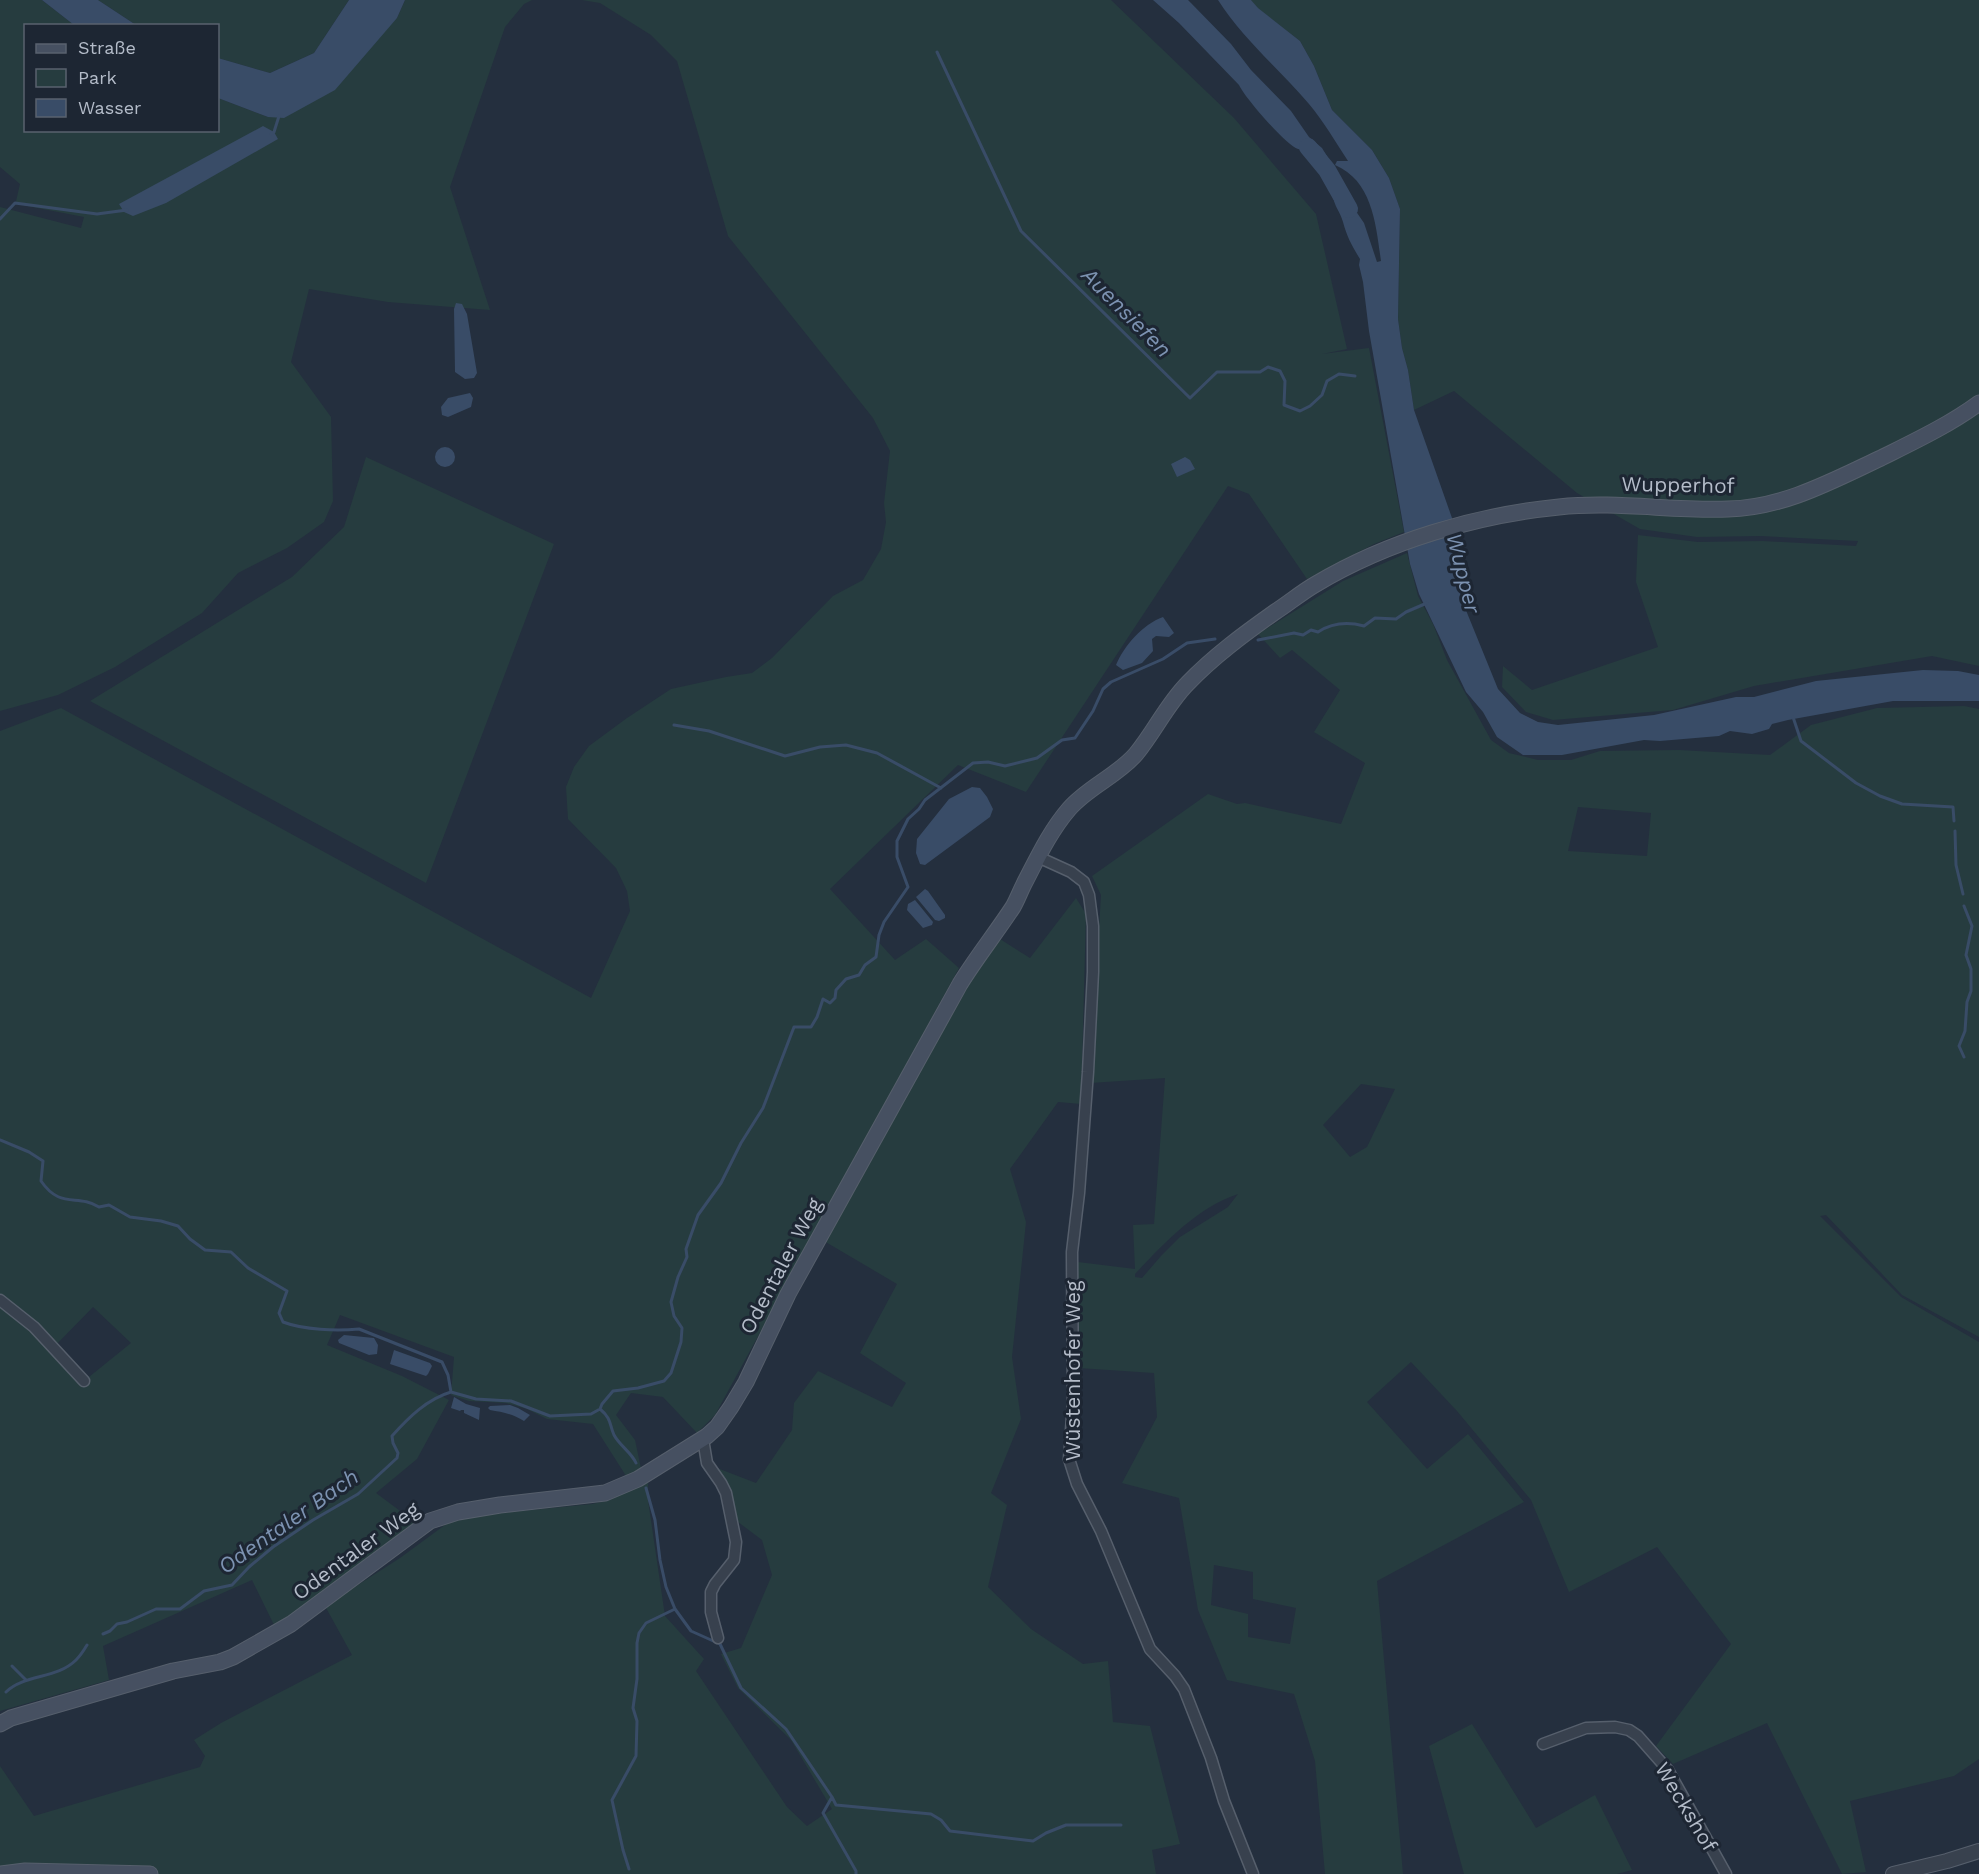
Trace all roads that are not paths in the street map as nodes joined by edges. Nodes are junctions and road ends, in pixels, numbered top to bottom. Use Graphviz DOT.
graph roads {
  1 [pos="1979,403"];
  2 [pos="1394,546"];
  3 [pos="1038,857"];
  4 [pos="0,1300"];
  5 [pos="84,1381"];
  6 [pos="703,1439"];
  7 [pos="718,1638"];
  8 [pos="0,1724"];
  9 [pos="1543,1744"];
  10 [pos="1979,1851"];
  11 [pos="1,1874"];
  12 [pos="150,1874"];
  13 [pos="1253,1874"];
  14 [pos="1726,1874"];
  15 [pos="1893,1874"];
  1 -- 2 [label="main road, Wupperhof"];
  2 -- 3 [label="main road, Odentaler Weg"];
  3 -- 6 [label="main road, Odentaler Weg"];
  3 -- 13 [label="street, Wüstenhofer Weg"];
  4 -- 5 [label="street"];
  6 -- 7 [label="street"];
  6 -- 8 [label="main road, Odentaler Weg"];
  9 -- 14 [label="street, Weckshof"];
  10 -- 15 [label="street"];
  11 -- 12 [label="main road"];
}
